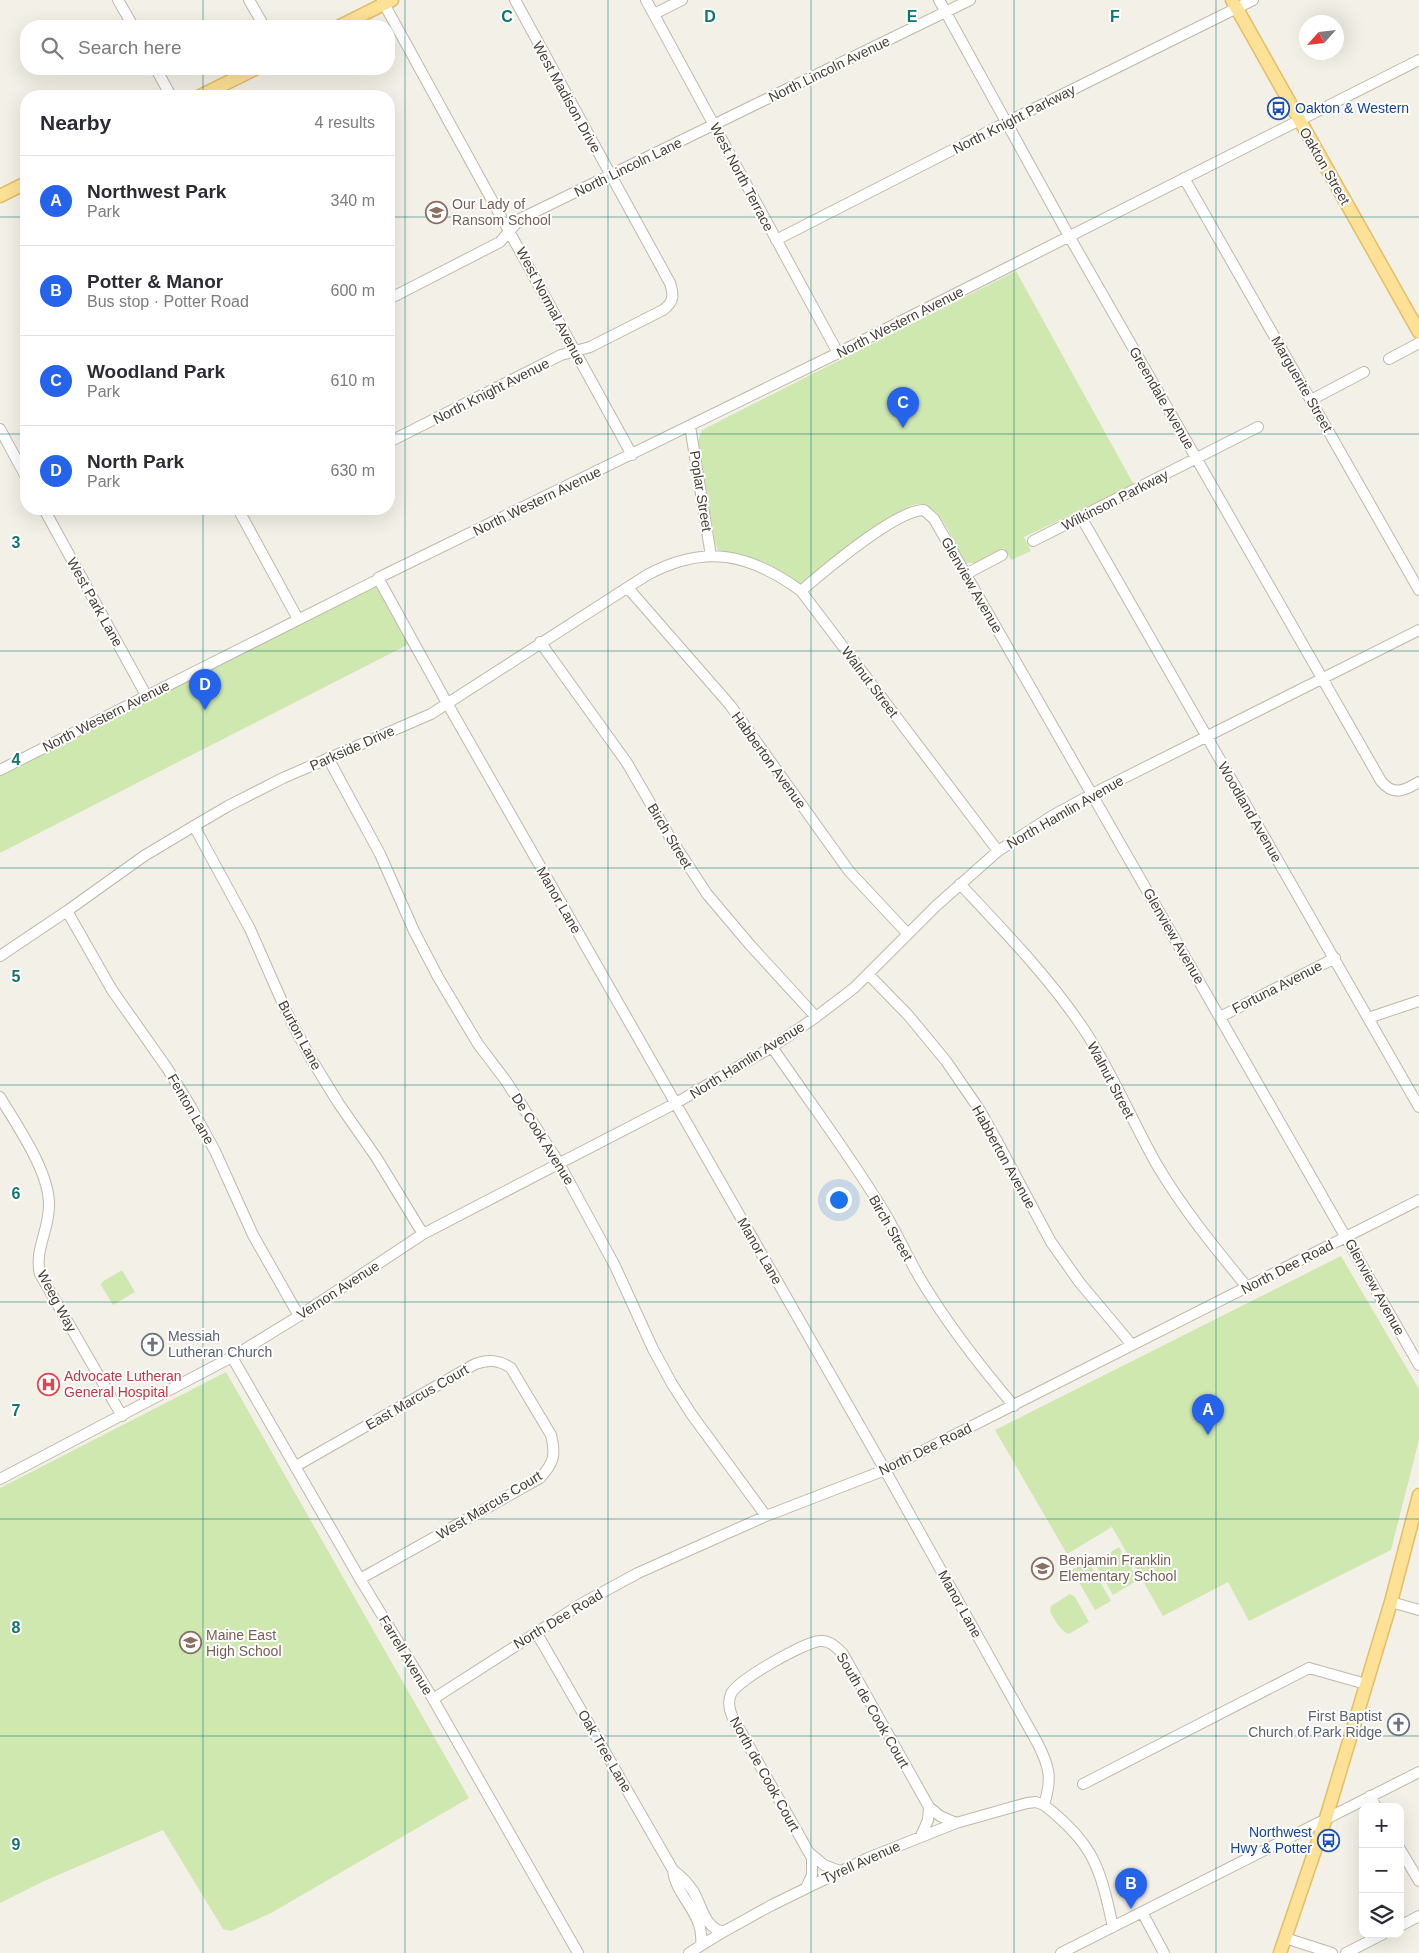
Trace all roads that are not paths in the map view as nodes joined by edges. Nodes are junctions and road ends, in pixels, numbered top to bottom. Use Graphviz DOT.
graph roads {
  1 [pos="118,0"];
  2 [pos="249,0"];
  3 [pos="515,0"];
  4 [pos="646,0"];
  5 [pos="682,0"];
  6 [pos="939,0"];
  7 [pos="970,0"];
  8 [pos="1253,0"];
  9 [pos="386,1"];
  10 [pos="1234,4"];
  11 [pos="946,12"];
  12 [pos="654,14"];
  13 [pos="130,20"];
  14 [pos="261,20"];
  15 [pos="351,20"];
  16 [pos="1419,60"];
  17 [pos="160,75"];
  18 [pos="243,75"];
  19 [pos="168,90"];
  20 [pos="212,90"];
  21 [pos="1300,121"];
  22 [pos="1007,122"];
  23 [pos="714,125"];
  24 [pos="610,175"];
  25 [pos="1184,178"];
  26 [pos="20,186"];
  27 [pos="0,196"];
  28 [pos="510,230"];
  29 [pos="1069,236"];
  30 [pos="776,240"];
  31 [pos="395,296"];
  32 [pos="672,300"];
  33 [pos="1419,332"];
  34 [pos="1419,343"];
  35 [pos="575,351"];
  36 [pos="838,353"];
  37 [pos="1389,359"];
  38 [pos="1364,372"];
  39 [pos="1311,400"];
  40 [pos="690,426"];
  41 [pos="1258,427"];
  42 [pos="0,429"];
  43 [pos="395,439"];
  44 [pos="632,455"];
  45 [pos="1197,459"];
  46 [pos="20,466"];
  47 [pos="47,515"];
  48 [pos="241,515"];
  49 [pos="1081,517"];
  50 [pos="1033,541"];
  51 [pos="1002,555"];
  52 [pos="711,556"];
  53 [pos="966,574"];
  54 [pos="376,580"];
  55 [pos="628,588"];
  56 [pos="1419,590"];
  57 [pos="801,591"];
  58 [pos="298,619"];
  59 [pos="1419,630"];
  60 [pos="540,642"];
  61 [pos="1323,678"];
  62 [pos="146,695"];
  63 [pos="447,703"];
  64 [pos="1207,737"];
  65 [pos="328,758"];
  66 [pos="0,770"];
  67 [pos="1419,782"];
  68 [pos="1092,794"];
  69 [pos="194,826"];
  70 [pos="998,851"];
  71 [pos="960,884"];
  72 [pos="67,911"];
  73 [pos="907,933"];
  74 [pos="0,956"];
  75 [pos="1335,958"];
  76 [pos="868,974"];
  77 [pos="1419,1001"];
  78 [pos="816,1017"];
  79 [pos="1220,1017"];
  80 [pos="1368,1018"];
  81 [pos="772,1047"];
  82 [pos="0,1097"];
  83 [pos="676,1103"];
  84 [pos="1419,1108"];
  85 [pos="560,1163"];
  86 [pos="1419,1200"];
  87 [pos="422,1234"];
  88 [pos="1347,1238"];
  89 [pos="1247,1287"];
  90 [pos="299,1316"];
  91 [pos="1132,1346"];
  92 [pos="232,1357"];
  93 [pos="1419,1365"];
  94 [pos="529,1397"];
  95 [pos="1014,1406"];
  96 [pos="122,1416"];
  97 [pos="296,1466"];
  98 [pos="885,1470"];
  99 [pos="0,1479"];
  100 [pos="1419,1495"];
  101 [pos="766,1516"];
  102 [pos="360,1579"];
  103 [pos="1391,1602"];
  104 [pos="1419,1610"];
  105 [pos="536,1632"];
  106 [pos="774,1662"];
  107 [pos="1366,1684"];
  108 [pos="433,1699"];
  109 [pos="1419,1772"];
  110 [pos="1084,1784"];
  111 [pos="1370,1796"];
  112 [pos="1374,1803"];
  113 [pos="1044,1805"];
  114 [pos="929,1807"];
  115 [pos="1326,1818"];
  116 [pos="956,1823"];
  117 [pos="921,1836"];
  118 [pos="806,1846"];
  119 [pos="1404,1855"];
  120 [pos="673,1870"];
  121 [pos="840,1871"];
  122 [pos="1419,1881"];
  123 [pos="806,1888"];
  124 [pos="1142,1912"];
  125 [pos="1419,1916"];
  126 [pos="1404,1924"];
  127 [pos="1112,1927"];
  128 [pos="723,1932"];
  129 [pos="1285,1938"];
  130 [pos="1375,1938"];
  131 [pos="701,1945"];
  132 [pos="578,1953"];
  133 [pos="689,1953"];
  134 [pos="1061,1953"];
  135 [pos="1164,1953"];
  136 [pos="1280,1953"];
  137 [pos="1332,1953"];
  138 [pos="1346,1953"];
  1 -- 13 [label="street"];
  2 -- 14 [label="street"];
  3 -- 24 [label="street, West Madison Drive"];
  4 -- 12 [label="street, West North Terrace"];
  5 -- 12 [label="street"];
  6 -- 11 [label="street, Greendale Avenue"];
  7 -- 11 [label="street, North Lincoln Avenue"];
  8 -- 10 [label="street, North Knight Parkway"];
  9 -- 15 [label="main road"];
  9 -- 28 [label="street, West Normal Avenue"];
  10 -- 21 [label="main road, Oakton Street"];
  10 -- 22 [label="street, North Knight Parkway"];
  11 -- 22 [label="street, Greendale Avenue"];
  11 -- 23 [label="street, North Lincoln Avenue"];
  12 -- 23 [label="street, West North Terrace"];
  16 -- 21 [label="street, North Western Avenue"];
  17 -- 19 [label="street"];
  18 -- 20 [label="main road"];
  21 -- 25 [label="street, North Western Avenue"];
  21 -- 33 [label="main road, Oakton Street"];
  22 -- 29 [label="street, Greendale Avenue"];
  22 -- 30 [label="street, North Knight Parkway"];
  23 -- 24 [label="street, North Lincoln Lane"];
  23 -- 30 [label="street, West North Terrace"];
  24 -- 28 [label="street, North Lincoln Lane"];
  24 -- 32 [label="street, West Madison Drive"];
  25 -- 29 [label="street, North Western Avenue"];
  25 -- 39 [label="street, Marguerite Street"];
  26 -- 27 [label="main road"];
  28 -- 31 [label="street, North Lincoln Lane"];
  28 -- 35 [label="street, West Normal Avenue"];
  29 -- 36 [label="street, North Western Avenue"];
  29 -- 45 [label="street, Greendale Avenue"];
  30 -- 36 [label="street, West North Terrace"];
  32 -- 35 [label="street, North Knight Avenue"];
  34 -- 37 [label="street"];
  35 -- 43 [label="street, North Knight Avenue"];
  35 -- 44 [label="street, West Normal Avenue"];
  36 -- 40 [label="street, North Western Avenue"];
  38 -- 39 [label="street"];
  39 -- 56 [label="street, Marguerite Street"];
  40 -- 44 [label="street, North Western Avenue"];
  40 -- 52 [label="street, Poplar Street"];
  41 -- 45 [label="street, Wilkinson Parkway"];
  42 -- 46 [label="street"];
  44 -- 54 [label="street, North Western Avenue"];
  45 -- 49 [label="street, Wilkinson Parkway"];
  45 -- 61 [label="street, Greendale Avenue"];
  47 -- 62 [label="street, West Park Lane"];
  48 -- 58 [label="street"];
  49 -- 50 [label="street, Wilkinson Parkway"];
  49 -- 64 [label="street, Woodland Avenue"];
  51 -- 53 [label="street"];
  52 -- 55 [label="street, Parkside Drive"];
  52 -- 57 [label="street, Walnut Street"];
  53 -- 57 [label="street, Glenview Avenue"];
  53 -- 68 [label="street, Glenview Avenue"];
  54 -- 58 [label="street, North Western Avenue"];
  54 -- 63 [label="street, Manor Lane"];
  55 -- 60 [label="street, Parkside Drive"];
  55 -- 73 [label="street, Habberton Avenue"];
  57 -- 70 [label="street, Walnut Street"];
  58 -- 62 [label="street, North Western Avenue"];
  59 -- 61 [label="street, North Hamlin Avenue"];
  60 -- 63 [label="street, Parkside Drive"];
  60 -- 78 [label="street, Birch Street"];
  61 -- 64 [label="street, North Hamlin Avenue"];
  61 -- 67 [label="street, Greendale Avenue"];
  62 -- 66 [label="street, North Western Avenue"];
  63 -- 65 [label="street, Parkside Drive"];
  63 -- 83 [label="street, Manor Lane"];
  64 -- 68 [label="street, North Hamlin Avenue"];
  64 -- 75 [label="street, Woodland Avenue"];
  65 -- 69 [label="street, Parkside Drive"];
  65 -- 85 [label="street, De Cook Avenue"];
  68 -- 70 [label="street, North Hamlin Avenue"];
  68 -- 79 [label="street, Glenview Avenue"];
  69 -- 72 [label="street, Parkside Drive"];
  69 -- 87 [label="street, Burton Lane"];
  70 -- 71 [label="street, North Hamlin Avenue"];
  71 -- 73 [label="street, North Hamlin Avenue"];
  71 -- 89 [label="street, Walnut Street"];
  72 -- 74 [label="street, Parkside Drive"];
  72 -- 90 [label="street, Fenton Lane"];
  73 -- 76 [label="street, North Hamlin Avenue"];
  75 -- 79 [label="street, Fortuna Avenue"];
  75 -- 80 [label="street, Woodland Avenue"];
  76 -- 78 [label="street, North Hamlin Avenue"];
  76 -- 91 [label="street, Habberton Avenue"];
  77 -- 80 [label="street"];
  78 -- 81 [label="street, North Hamlin Avenue"];
  79 -- 88 [label="street, Glenview Avenue"];
  80 -- 84 [label="street, Woodland Avenue"];
  81 -- 83 [label="street, North Hamlin Avenue"];
  81 -- 95 [label="street, Birch Street"];
  82 -- 96 [label="street, Weeg Way"];
  83 -- 85 [label="street, Vernon Avenue"];
  83 -- 98 [label="street, Manor Lane"];
  85 -- 87 [label="street, Vernon Avenue"];
  85 -- 101 [label="street, De Cook Avenue"];
  86 -- 88 [label="street, North Dee Road"];
  87 -- 90 [label="street, Vernon Avenue"];
  88 -- 89 [label="street, North Dee Road"];
  88 -- 93 [label="street, Glenview Avenue"];
  89 -- 91 [label="street, North Dee Road"];
  90 -- 92 [label="street, Vernon Avenue"];
  91 -- 95 [label="street, North Dee Road"];
  92 -- 96 [label="street, Vernon Avenue"];
  92 -- 97 [label="street, Farrell Avenue"];
  94 -- 97 [label="street, East Marcus Court"];
  94 -- 102 [label="street, West Marcus Court"];
  95 -- 98 [label="street, North Dee Road"];
  96 -- 99 [label="street, Vernon Avenue"];
  97 -- 102 [label="street, Farrell Avenue"];
  98 -- 101 [label="street, North Dee Road"];
  98 -- 113 [label="street, Manor Lane"];
  100 -- 103 [label="main road"];
  101 -- 105 [label="street, North Dee Road"];
  102 -- 108 [label="street, Farrell Avenue"];
  103 -- 104 [label="street"];
  103 -- 107 [label="main road"];
  105 -- 108 [label="street, North Dee Road"];
  105 -- 120 [label="street, Oak Tree Lane"];
  106 -- 114 [label="street, South de Cook Court"];
  106 -- 118 [label="street, North de Cook Court"];
  107 -- 110 [label="street"];
  107 -- 115 [label="main road"];
  108 -- 132 [label="street, Farrell Avenue"];
  109 -- 111 [label="street"];
  111 -- 112 [label="street"];
  111 -- 115 [label="street"];
  113 -- 116 [label="street, Tyrell Avenue"];
  113 -- 127 [label="street"];
  114 -- 116 [label="street, South de Cook Court"];
  114 -- 117 [label="street"];
  115 -- 124 [label="street"];
  115 -- 129 [label="main road"];
  116 -- 117 [label="street, Tyrell Avenue"];
  117 -- 121 [label="street, Tyrell Avenue"];
  118 -- 121 [label="street, North de Cook Court"];
  118 -- 123 [label="street, North de Cook Court"];
  119 -- 122 [label="street"];
  120 -- 128 [label="street, Oak Tree Lane"];
  120 -- 131 [label="street, Oak Tree Lane"];
  121 -- 123 [label="street, Tyrell Avenue"];
  123 -- 128 [label="street, Tyrell Avenue"];
  124 -- 127 [label="street"];
  124 -- 135 [label="street"];
  125 -- 126 [label="street"];
  127 -- 134 [label="street"];
  128 -- 131 [label="street, Tyrell Avenue"];
  129 -- 136 [label="main road"];
  129 -- 137 [label="street"];
  130 -- 138 [label="street"];
  131 -- 133 [label="street, Tyrell Avenue"];
}
